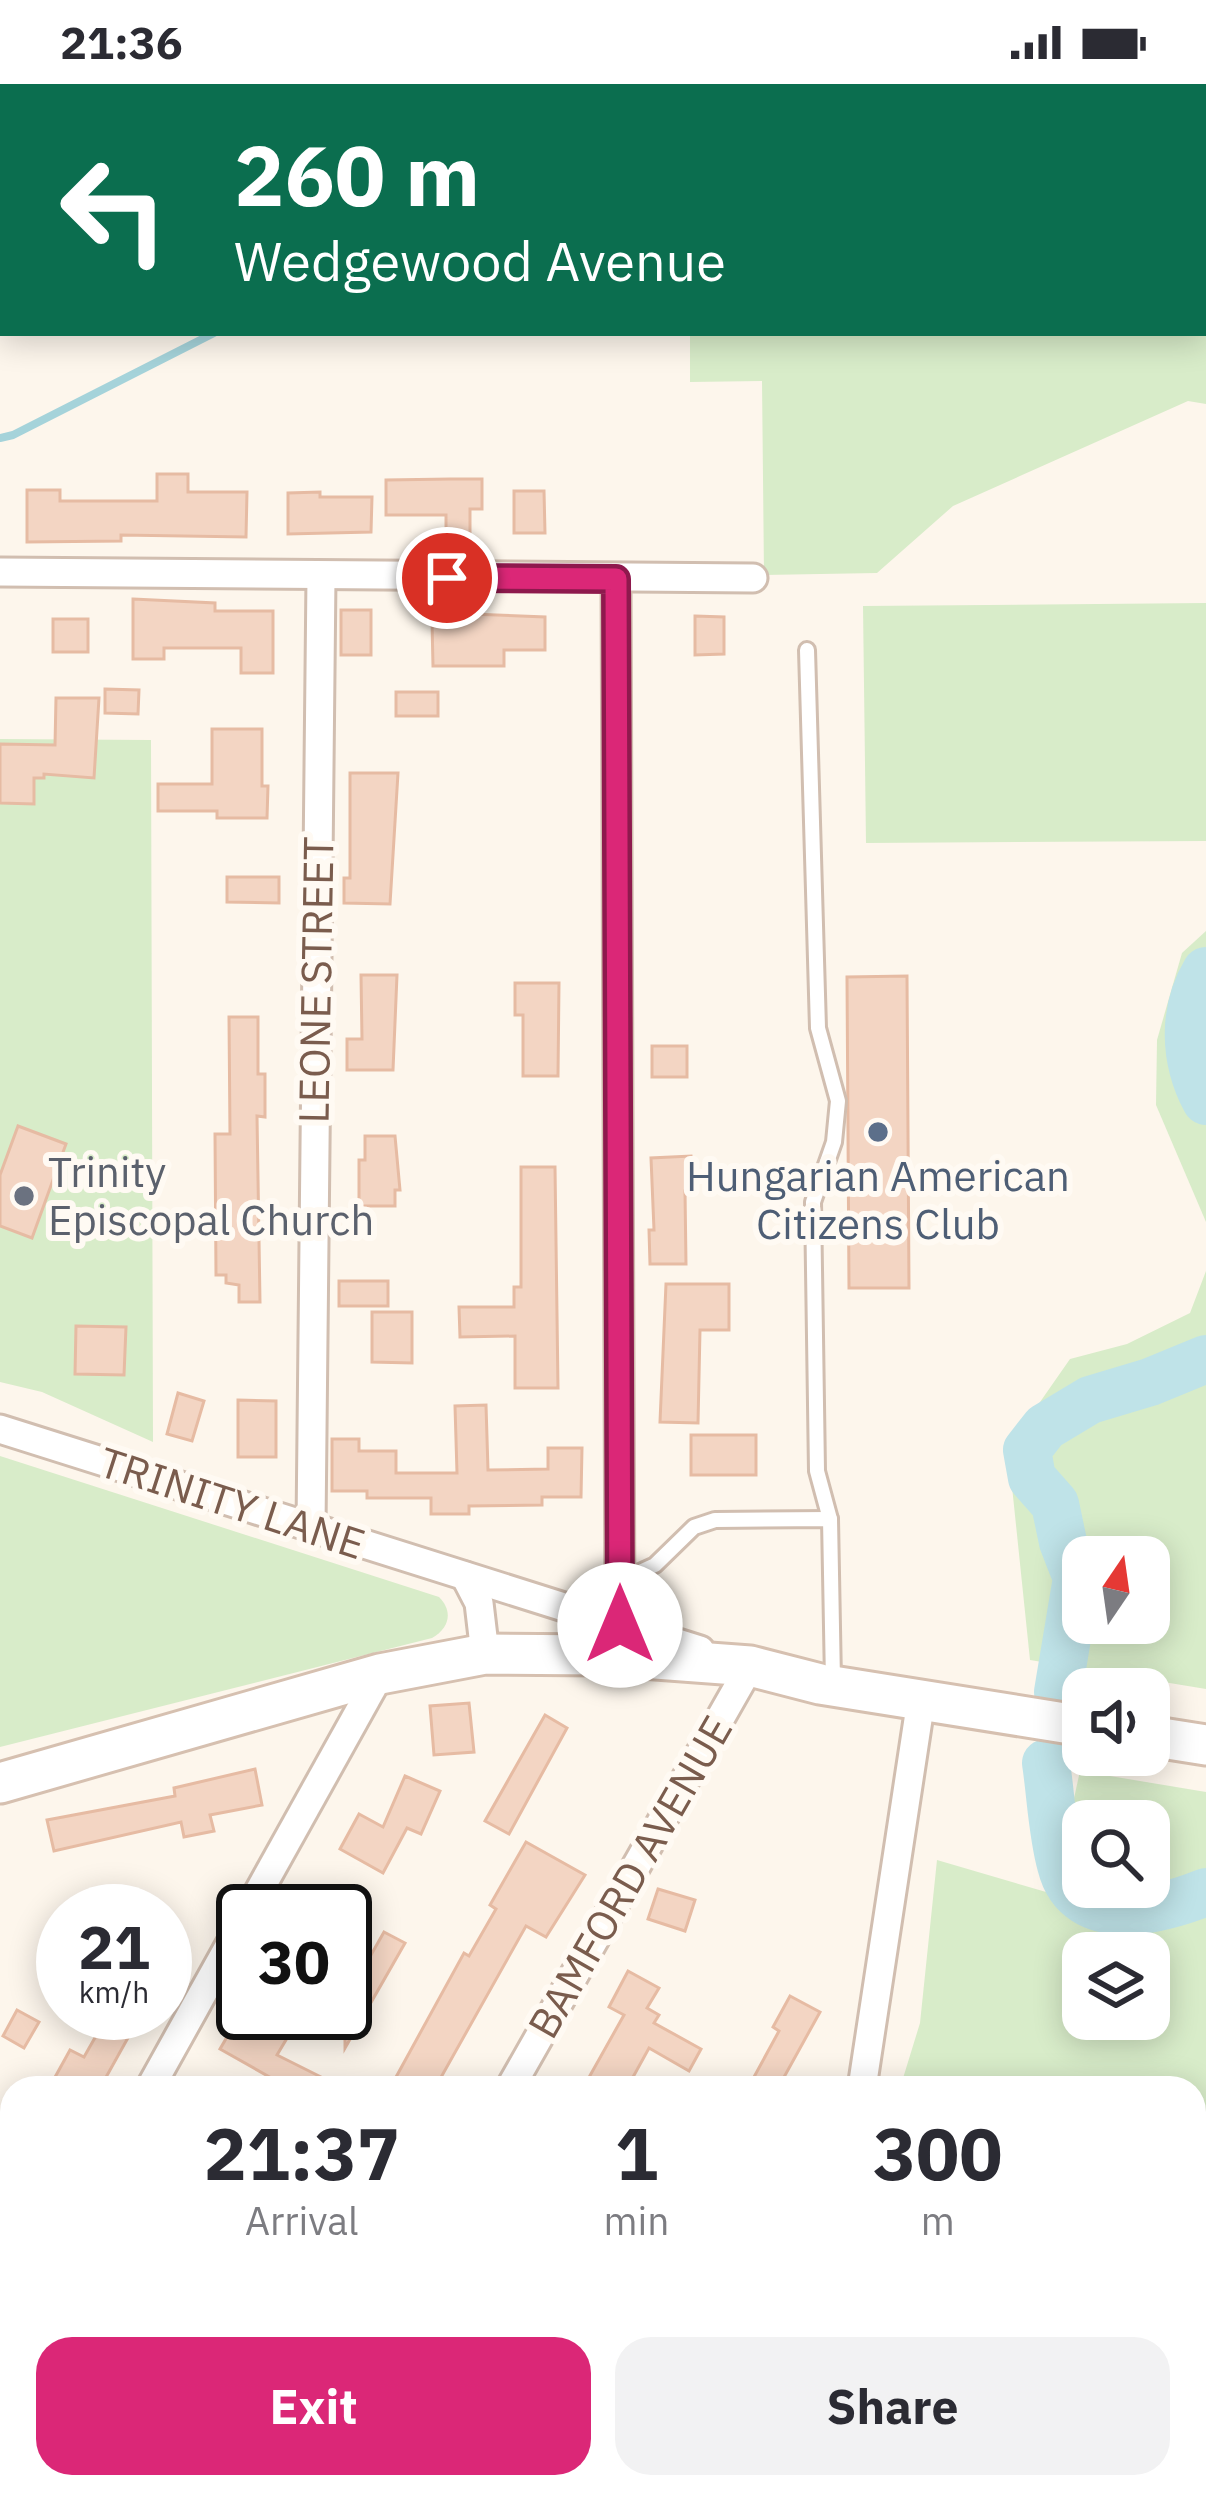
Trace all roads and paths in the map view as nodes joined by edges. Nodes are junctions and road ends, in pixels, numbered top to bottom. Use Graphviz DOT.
graph roads {
  1 [pos="0,572"];
  2 [pos="320,578"];
  3 [pos="753,578"];
  4 [pos="616,579"];
  5 [pos="807,650"];
  6 [pos="0,1429"];
  7 [pos="830,1519"];
  8 [pos="310,1527"];
  9 [pos="465,1576"];
  10 [pos="620,1581"];
  11 [pos="620,1625"];
  12 [pos="485,1654"];
  13 [pos="750,1666"];
  14 [pos="380,1674"];
  15 [pos="834,1686"];
  16 [pos="921,1700"];
  17 [pos="1062,1723"];
  18 [pos="1170,1739"];
  19 [pos="1206,1745"];
  20 [pos="0,1783"];
  21 [pos="263,1884"];
  22 [pos="216,1969"];
  23 [pos="157,2076"];
  24 [pos="517,2076"];
  25 [pos="864,2076"];
  1 -- 2 [label="street"];
  2 -- 4 [label="street"];
  2 -- 8 [label="street, LEONE STREET"];
  3 -- 4 [label="street"];
  4 -- 10 [label="street"];
  5 -- 7 [label="lane"];
  6 -- 8 [label="street, TRINITY LANE"];
  7 -- 10 [label="lane"];
  7 -- 15 [label="lane"];
  8 -- 9 [label="street, TRINITY LANE"];
  9 -- 11 [label="street, TRINITY LANE"];
  9 -- 12 [label="street"];
  10 -- 11 [label="street"];
  11 -- 13 [label="street, TRINITY LANE"];
  12 -- 13 [label="main road"];
  12 -- 14 [label="main road"];
  13 -- 15 [label="main road"];
  13 -- 24 [label="street, BAMFORD AVENUE"];
  14 -- 20 [label="main road"];
  14 -- 21 [label="street"];
  15 -- 16 [label="main road"];
  16 -- 17 [label="main road"];
  16 -- 25 [label="street"];
  18 -- 19 [label="main road"];
  22 -- 23 [label="street"];
}
